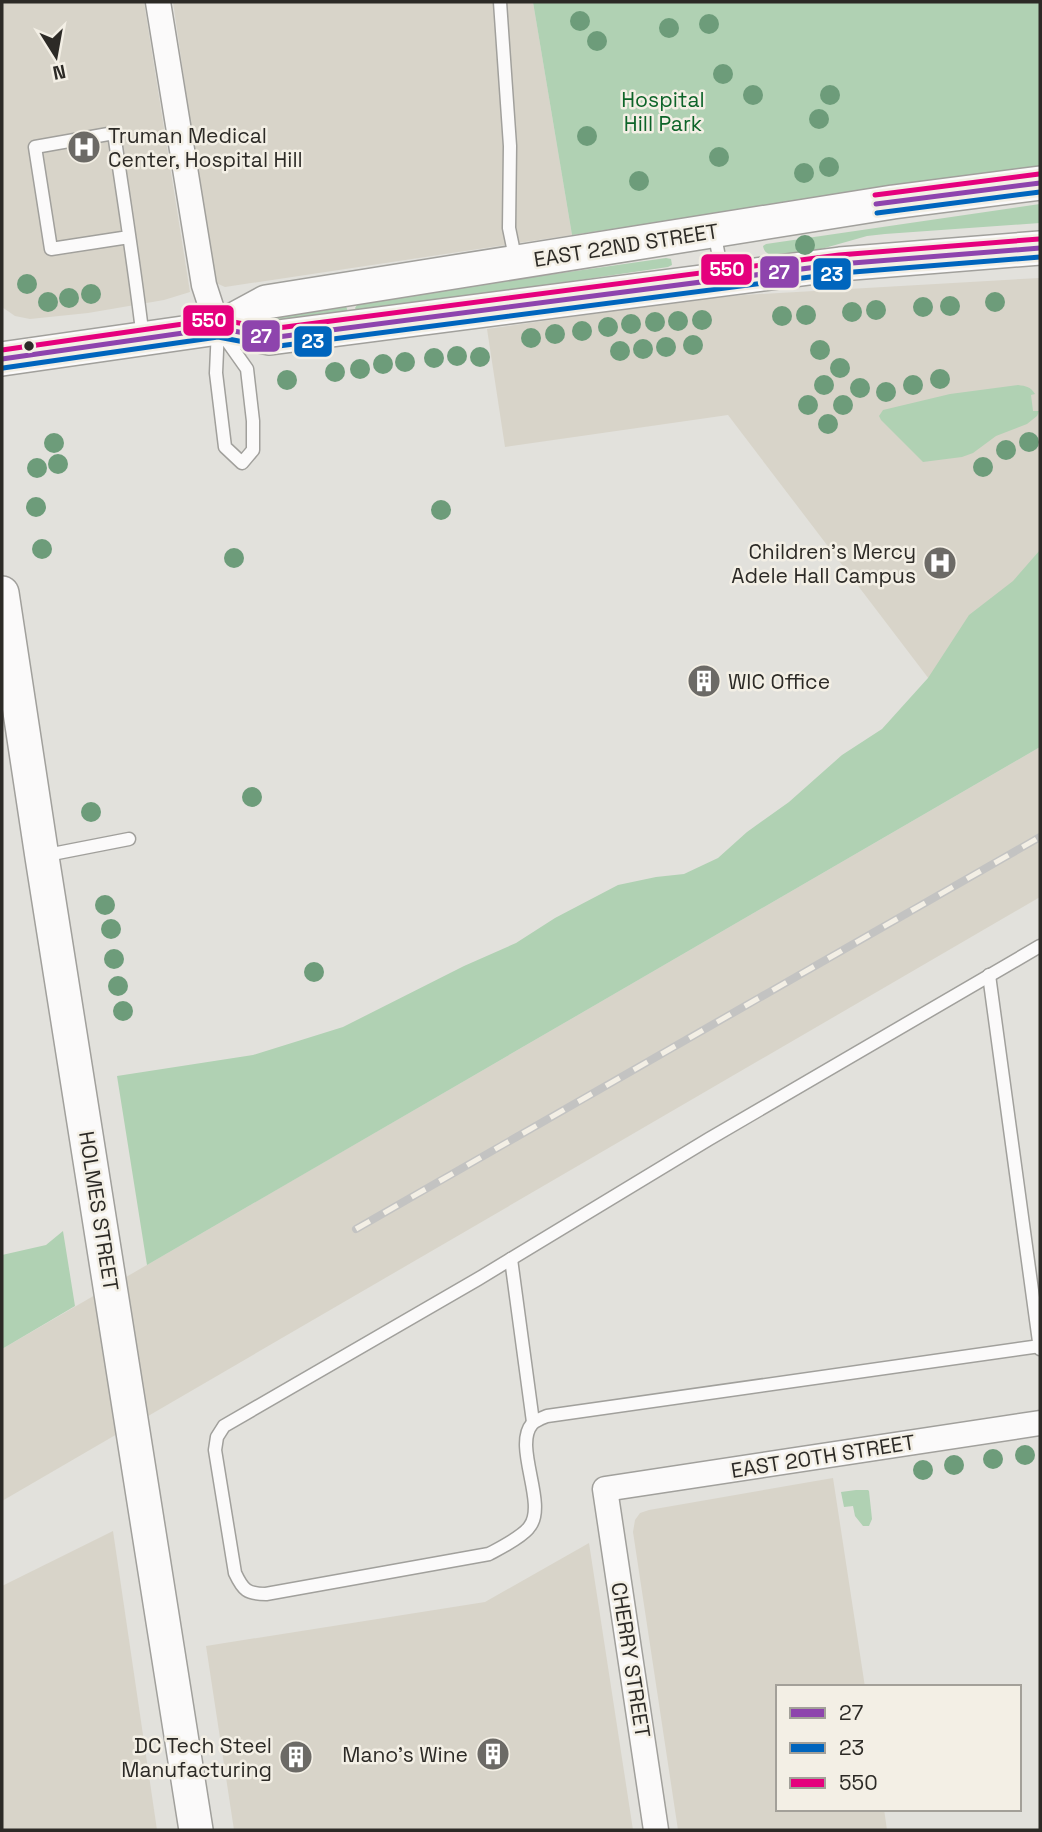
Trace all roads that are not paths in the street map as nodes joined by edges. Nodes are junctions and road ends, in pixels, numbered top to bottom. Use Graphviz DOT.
graph roads {
  1 [pos="158,2"];
  2 [pos="500,2"];
  3 [pos="1040,183"];
  4 [pos="713,230"];
  5 [pos="129,237"];
  6 [pos="1040,248"];
  7 [pos="516,262"];
  8 [pos="723,279"];
  9 [pos="218,328"];
  10 [pos="143,339"];
  11 [pos="2,359"];
  12 [pos="2,593"];
  13 [pos="129,839"];
  14 [pos="42,856"];
  15 [pos="1040,946"];
  16 [pos="989,975"];
  17 [pos="511,1259"];
  18 [pos="1040,1347"];
  19 [pos="533,1422"];
  20 [pos="1040,1423"];
  21 [pos="606,1489"];
  22 [pos="196,1830"];
  23 [pos="656,1830"];
  1 -- 9 [label="street"];
  2 -- 7 [label="lane"];
  3 -- 4 [label="main road, EAST 22ND STREET"];
  4 -- 7 [label="main road, EAST 22ND STREET"];
  4 -- 8 [label="lane"];
  5 -- 5 [label="lane"];
  5 -- 10 [label="lane"];
  6 -- 8 [label="main road, EAST 22ND STREET"];
  7 -- 9 [label="main road, EAST 22ND STREET"];
  8 -- 9 [label="main road, EAST 22ND STREET"];
  9 -- 9 [label="lane"];
  9 -- 10 [label="main road, EAST 22ND STREET"];
  10 -- 11 [label="main road, EAST 22ND STREET"];
  12 -- 14 [label="main road, HOLMES STREET"];
  13 -- 14 [label="lane"];
  14 -- 22 [label="main road, HOLMES STREET"];
  15 -- 16 [label="lane"];
  16 -- 17 [label="lane"];
  16 -- 18 [label="lane"];
  17 -- 19 [label="lane"];
  17 -- 19 [label="lane"];
  18 -- 19 [label="lane"];
  20 -- 21 [label="street, EAST 20TH STREET"];
  21 -- 23 [label="street, CHERRY STREET"];
}
